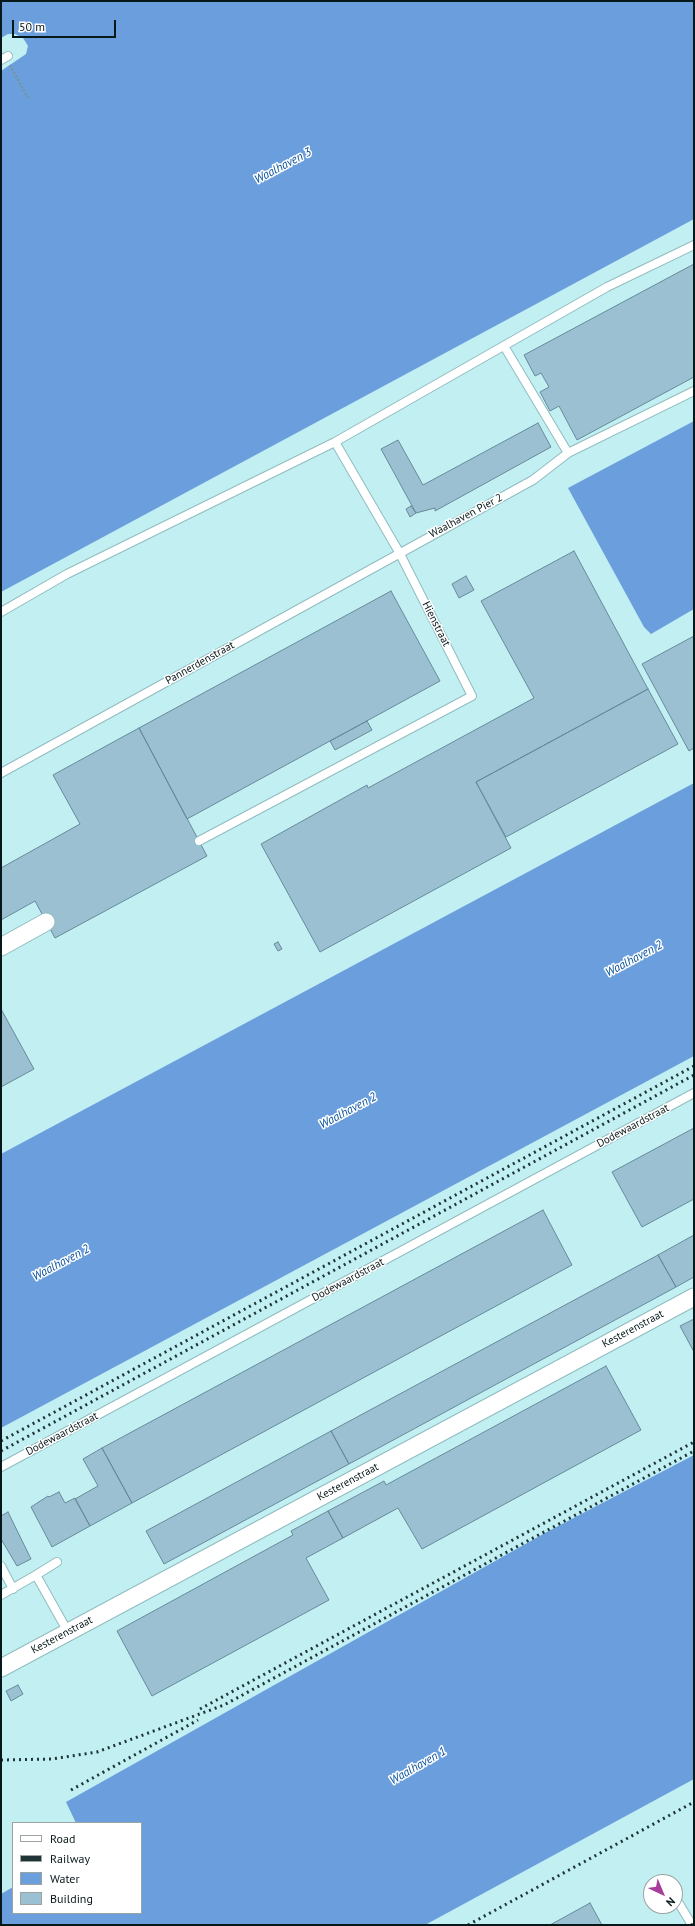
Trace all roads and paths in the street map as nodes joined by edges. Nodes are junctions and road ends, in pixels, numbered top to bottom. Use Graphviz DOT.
graph roads {
  1 [pos="10,65"];
  2 [pos="28,98"];
  3 [pos="694,245"];
  4 [pos="504,346"];
  5 [pos="694,391"];
  6 [pos="335,442"];
  7 [pos="568,453"];
  8 [pos="399,552"];
  9 [pos="1,612"];
  10 [pos="1,773"];
  11 [pos="199,841"];
  12 [pos="46,922"];
  13 [pos="1,947"];
  14 [pos="694,1093"];
  15 [pos="694,1297"];
  16 [pos="1,1467"];
  17 [pos="57,1562"];
  18 [pos="3,1570"];
  19 [pos="36,1575"];
  20 [pos="13,1589"];
  21 [pos="1,1595"];
  22 [pos="68,1632"];
  23 [pos="1,1668"];
  24 [pos="683,1910"];
  25 [pos="692,1925"];
  1 -- 2 [label="path"];
  3 -- 4 [label="lane"];
  4 -- 6 [label="lane"];
  4 -- 7 [label="lane"];
  5 -- 7 [label="lane, Waalhaven Pier 2"];
  6 -- 8 [label="lane, Hienstraat"];
  6 -- 9 [label="lane"];
  7 -- 8 [label="lane, Waalhaven Pier 2"];
  8 -- 10 [label="lane, Pannerdenstraat"];
  8 -- 11 [label="lane, Hienstraat"];
  12 -- 13 [label="street"];
  14 -- 16 [label="lane, Dodewaardstraat"];
  15 -- 22 [label="street, Kesterenstraat"];
  17 -- 19 [label="lane"];
  18 -- 20 [label="lane"];
  19 -- 20 [label="lane"];
  19 -- 22 [label="lane"];
  20 -- 21 [label="lane"];
  22 -- 23 [label="street, Kesterenstraat"];
  24 -- 25 [label="lane"];
}
